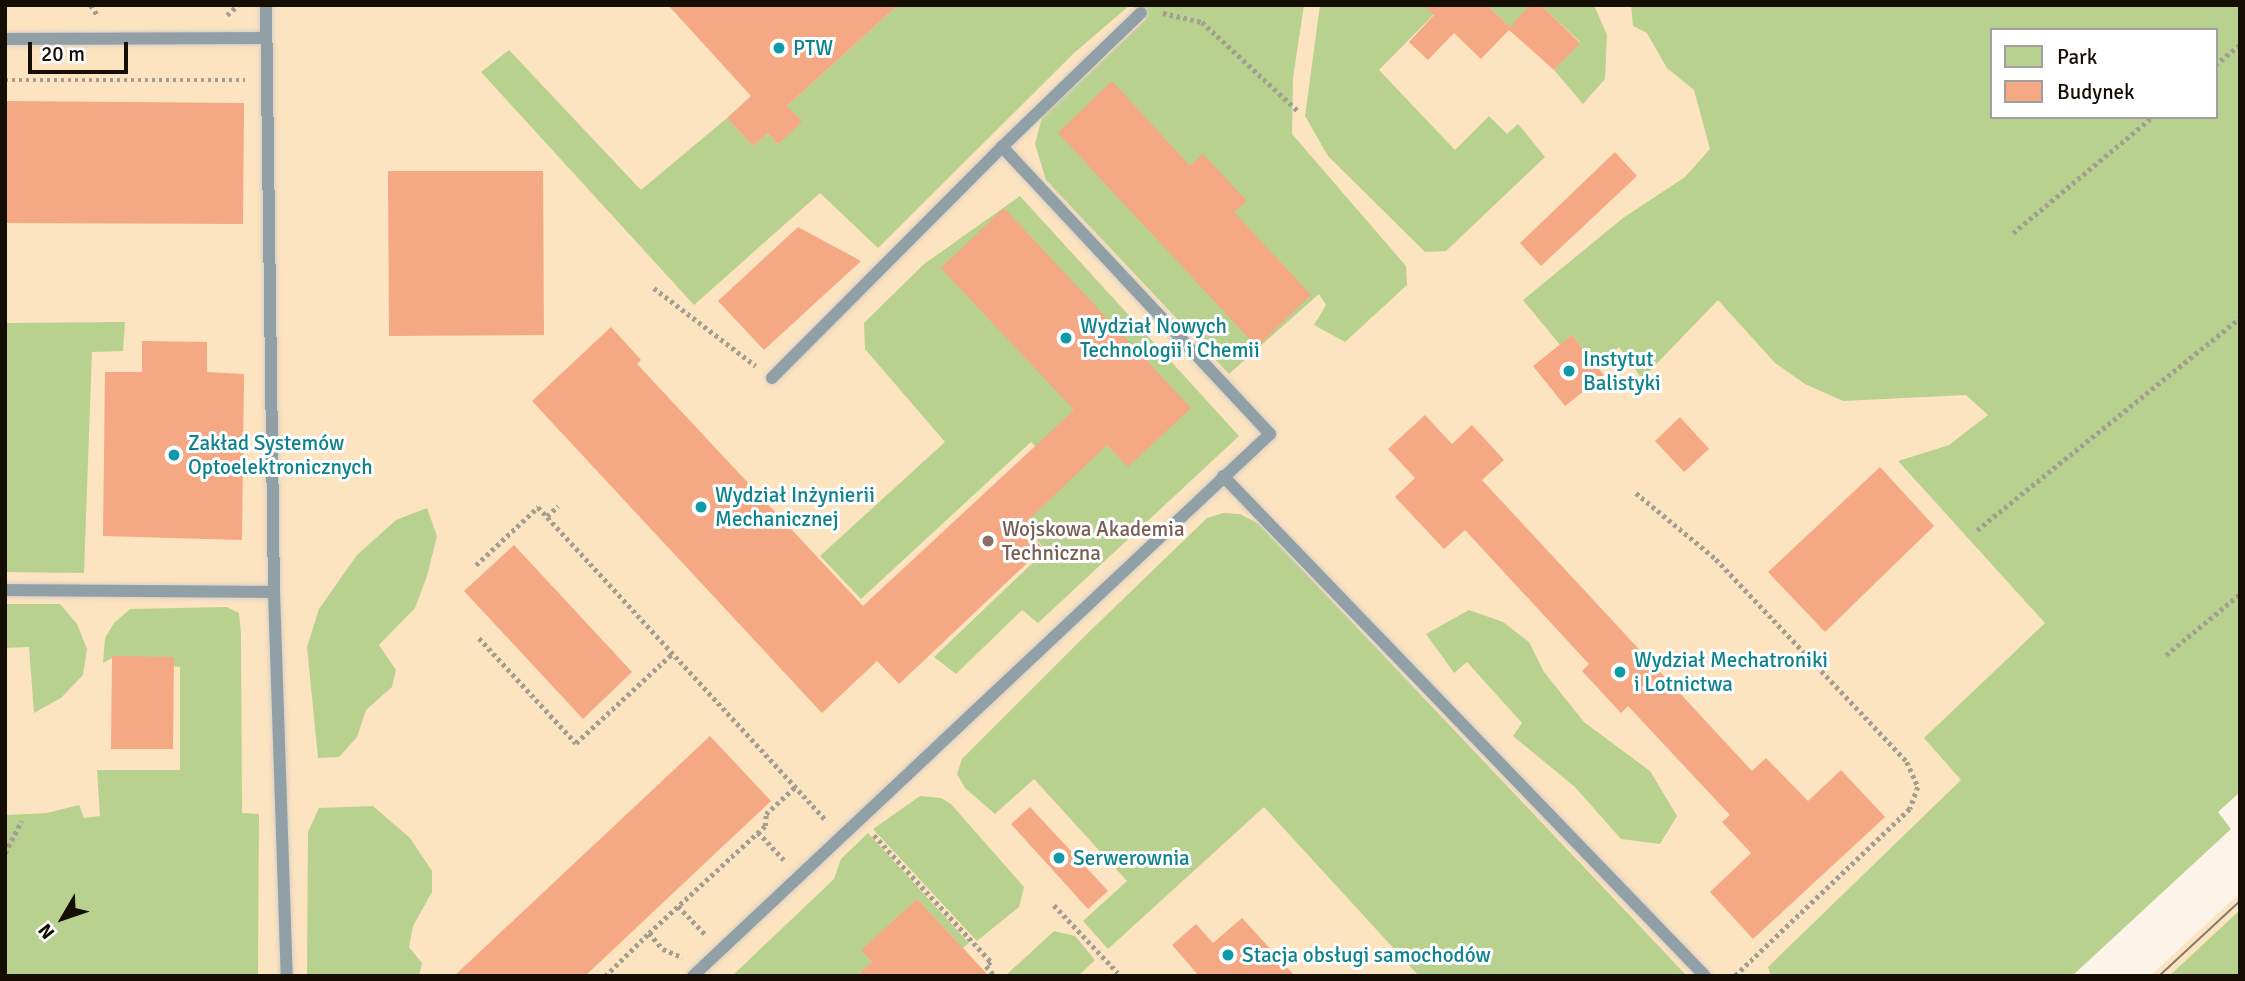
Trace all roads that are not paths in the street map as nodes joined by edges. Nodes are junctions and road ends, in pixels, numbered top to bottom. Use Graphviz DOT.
graph roads {
  1 [pos="266,5"];
  2 [pos="1141,13"];
  3 [pos="266,38"];
  4 [pos="5,39"];
  5 [pos="1002,147"];
  6 [pos="772,378"];
  7 [pos="1223,476"];
  8 [pos="5,590"];
  9 [pos="274,592"];
  10 [pos="287,976"];
  11 [pos="693,976"];
  12 [pos="1705,976"];
  1 -- 3 [label="lane"];
  2 -- 5 [label="lane"];
  3 -- 4 [label="lane"];
  3 -- 9 [label="lane"];
  5 -- 6 [label="lane"];
  5 -- 7 [label="lane"];
  7 -- 11 [label="lane"];
  7 -- 12 [label="lane"];
  8 -- 9 [label="lane"];
  9 -- 10 [label="lane"];
}
